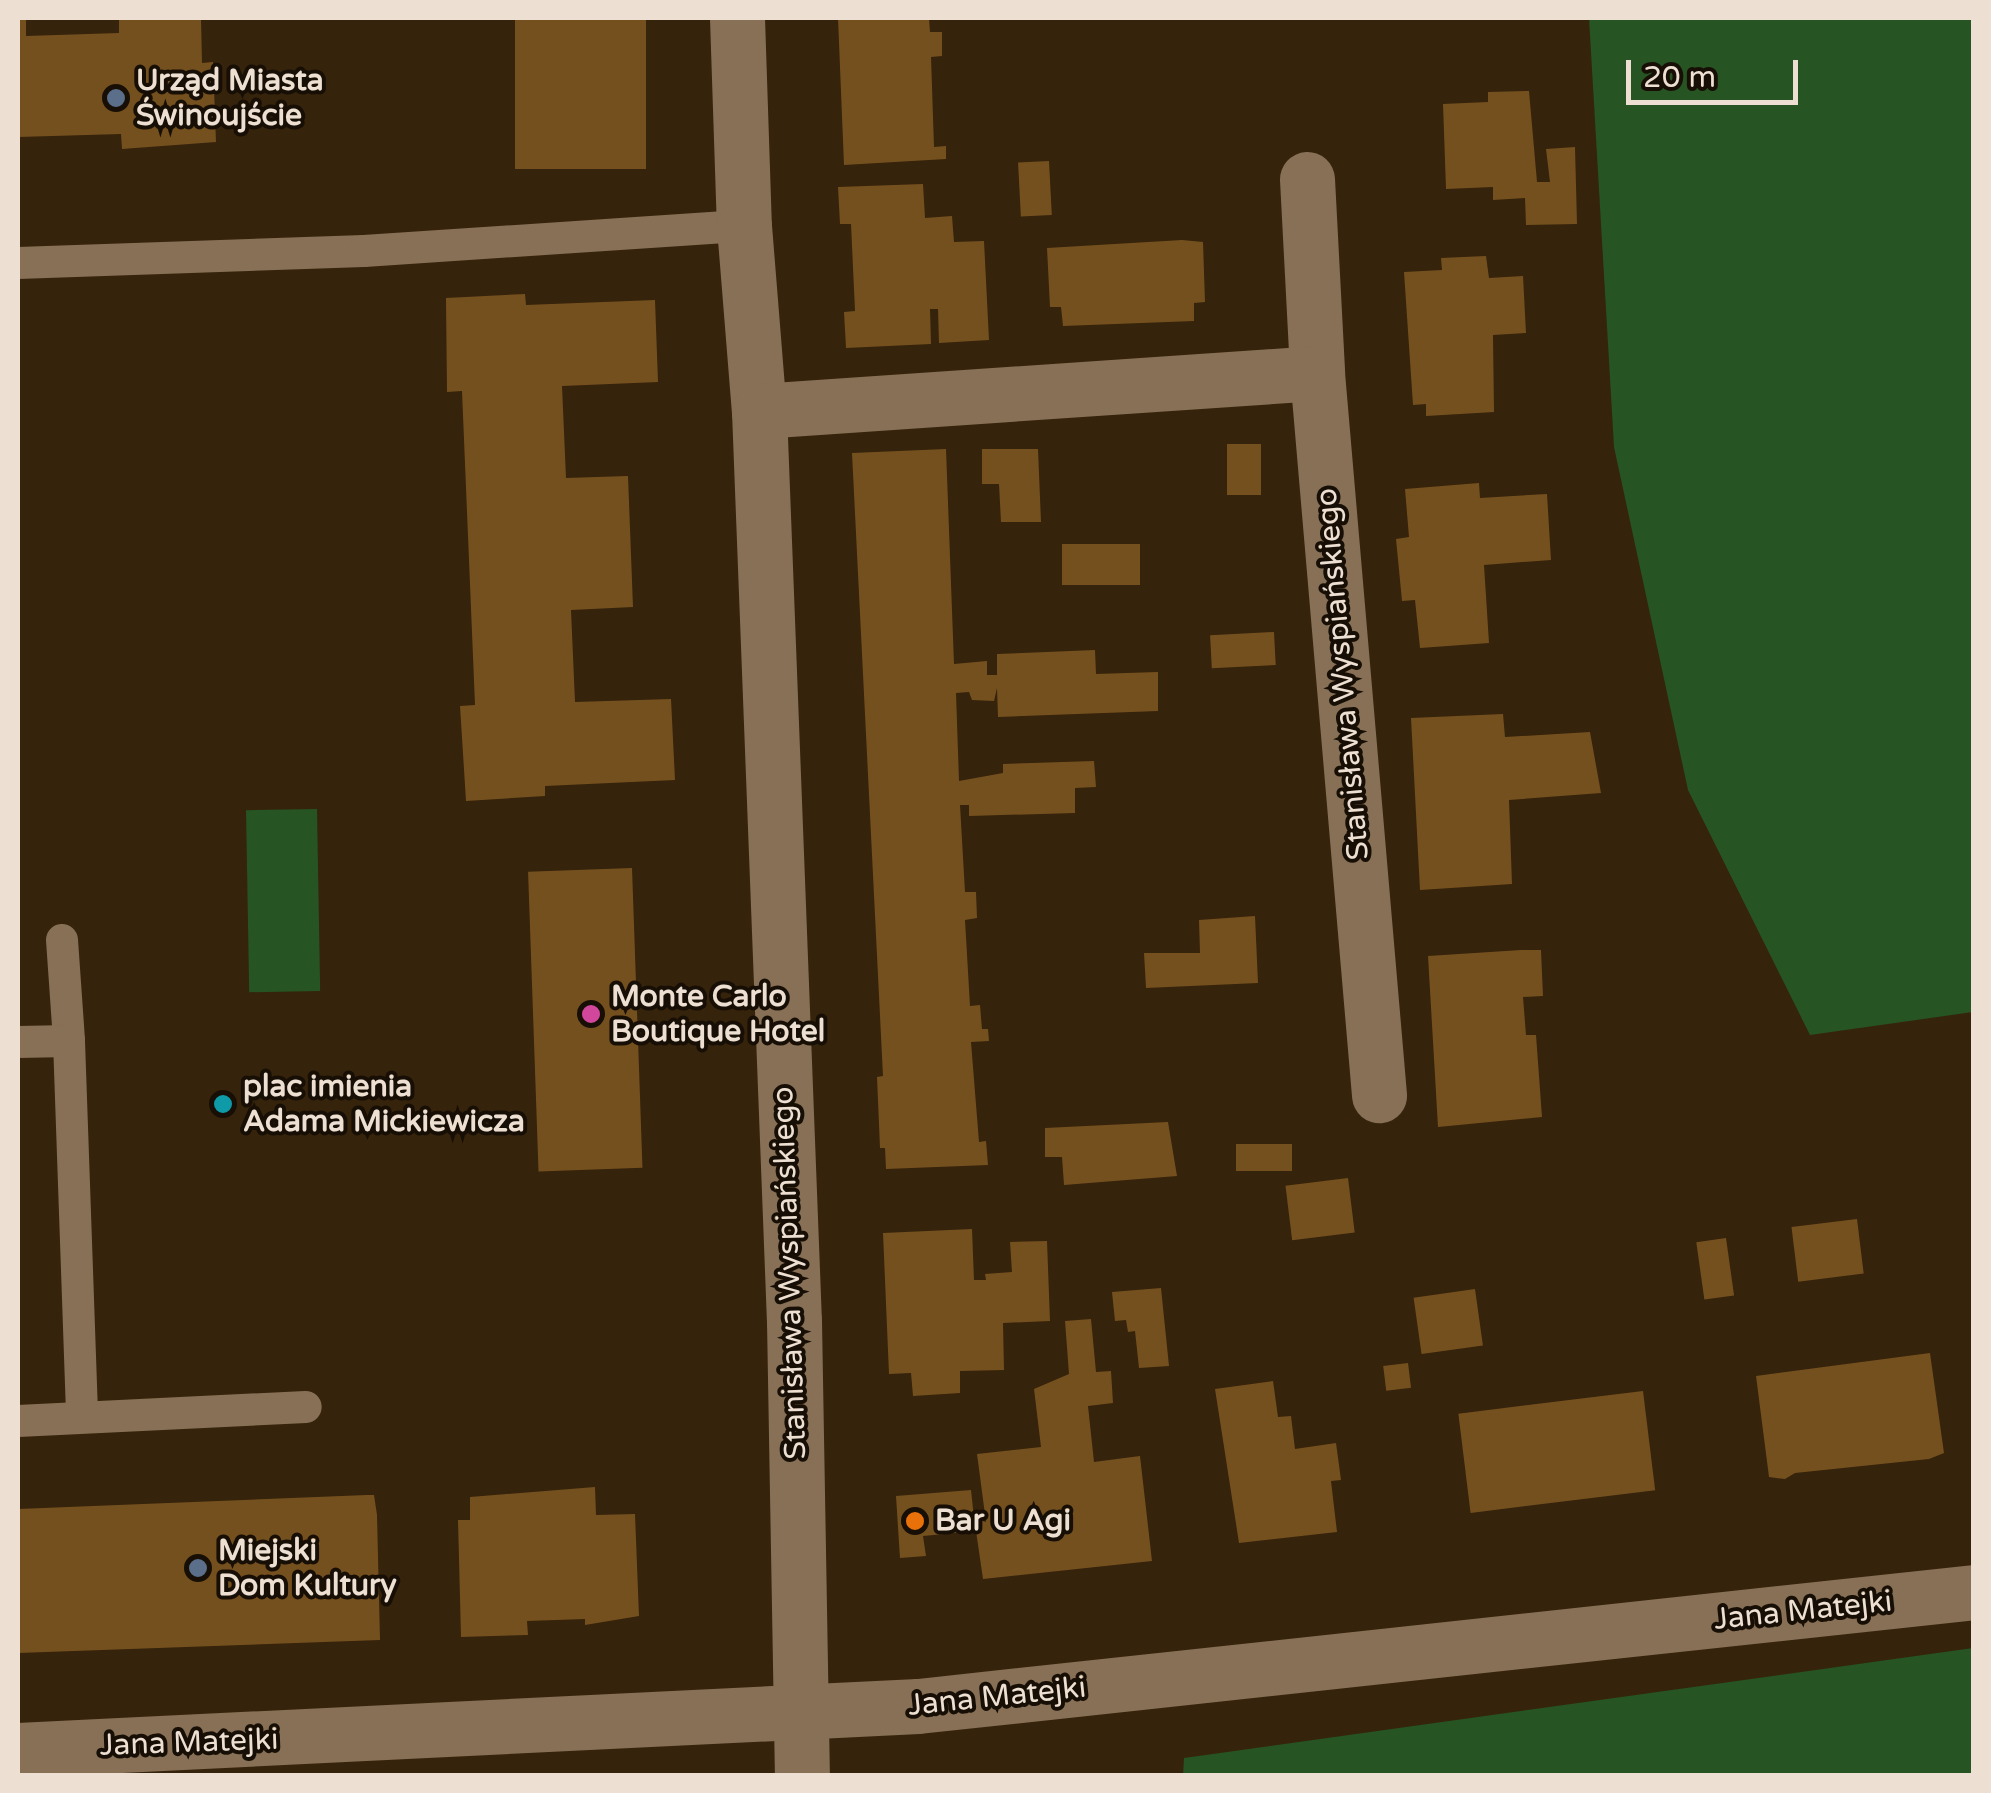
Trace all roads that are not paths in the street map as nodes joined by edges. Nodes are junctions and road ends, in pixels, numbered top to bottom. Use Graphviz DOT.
graph roads {
  1 [pos="737,18"];
  2 [pos="1307,180"];
  3 [pos="744,226"];
  4 [pos="18,264"];
  5 [pos="1316,373"];
  6 [pos="759,410"];
  7 [pos="62,940"];
  8 [pos="18,1042"];
  9 [pos="69,1042"];
  10 [pos="1379,1095"];
  11 [pos="306,1407"];
  12 [pos="82,1417"];
  13 [pos="18,1421"];
  14 [pos="1974,1592"];
  15 [pos="799,1712"];
  16 [pos="18,1750"];
  17 [pos="802,1776"];
  1 -- 3 [label="street, Stanisława Wyspiańskiego"];
  2 -- 5 [label="street, Stanisława Wyspiańskiego"];
  3 -- 4 [label="lane"];
  3 -- 6 [label="street, Stanisława Wyspiańskiego"];
  5 -- 6 [label="street"];
  5 -- 10 [label="street, Stanisława Wyspiańskiego"];
  6 -- 15 [label="street, Stanisława Wyspiańskiego"];
  7 -- 9 [label="lane"];
  8 -- 9 [label="lane"];
  9 -- 12 [label="lane"];
  11 -- 12 [label="lane"];
  12 -- 13 [label="lane"];
  14 -- 15 [label="street, Jana Matejki"];
  15 -- 16 [label="street, Jana Matejki"];
  15 -- 17 [label="street, Stanisława Wyspiańskiego"];
}
